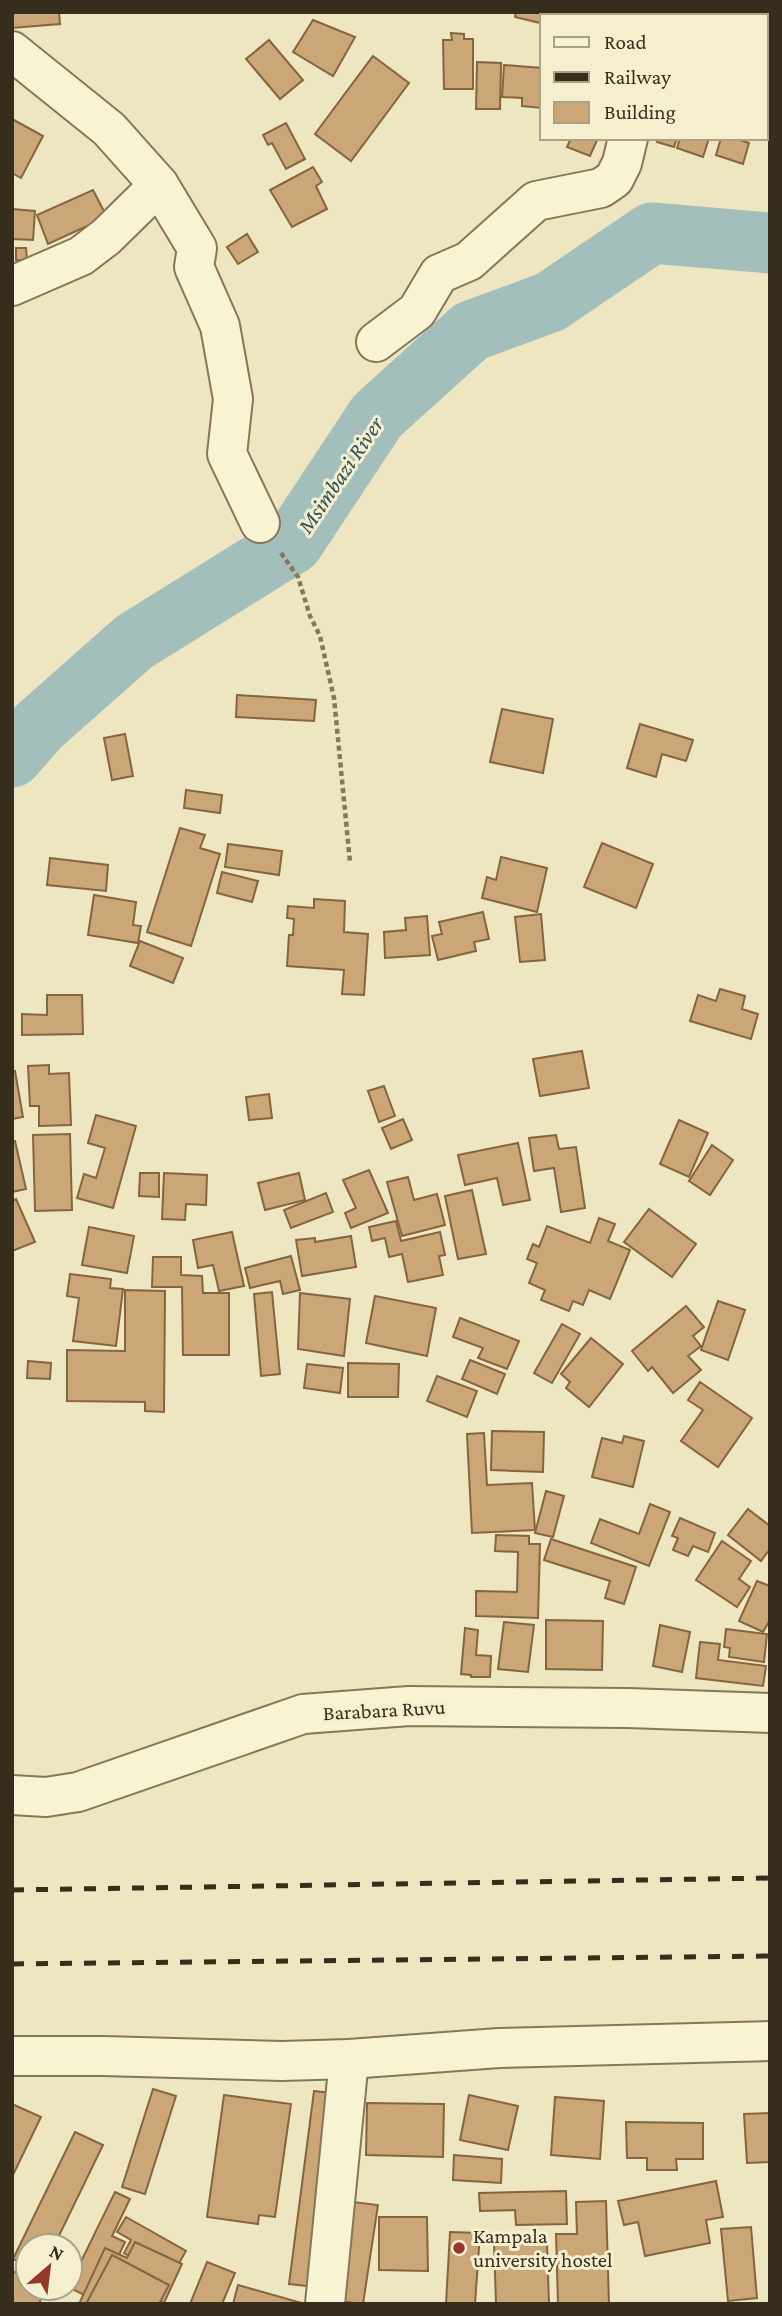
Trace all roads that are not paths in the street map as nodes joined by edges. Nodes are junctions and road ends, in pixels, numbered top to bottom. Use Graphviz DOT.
graph roads {
  1 [pos="13,55"];
  2 [pos="628,140"];
  3 [pos="159,185"];
  4 [pos="12,286"];
  5 [pos="376,342"];
  6 [pos="260,523"];
  7 [pos="770,1713"];
  8 [pos="12,1795"];
  9 [pos="770,2041"];
  10 [pos="12,2056"];
  11 [pos="349,2059"];
  12 [pos="326,2304"];
  1 -- 3 [label="street"];
  2 -- 5 [label="street"];
  3 -- 4 [label="street"];
  3 -- 6 [label="street"];
  7 -- 8 [label="street, Barabara Ruvu"];
  9 -- 11 [label="street"];
  10 -- 11 [label="street"];
  11 -- 12 [label="street"];
}
